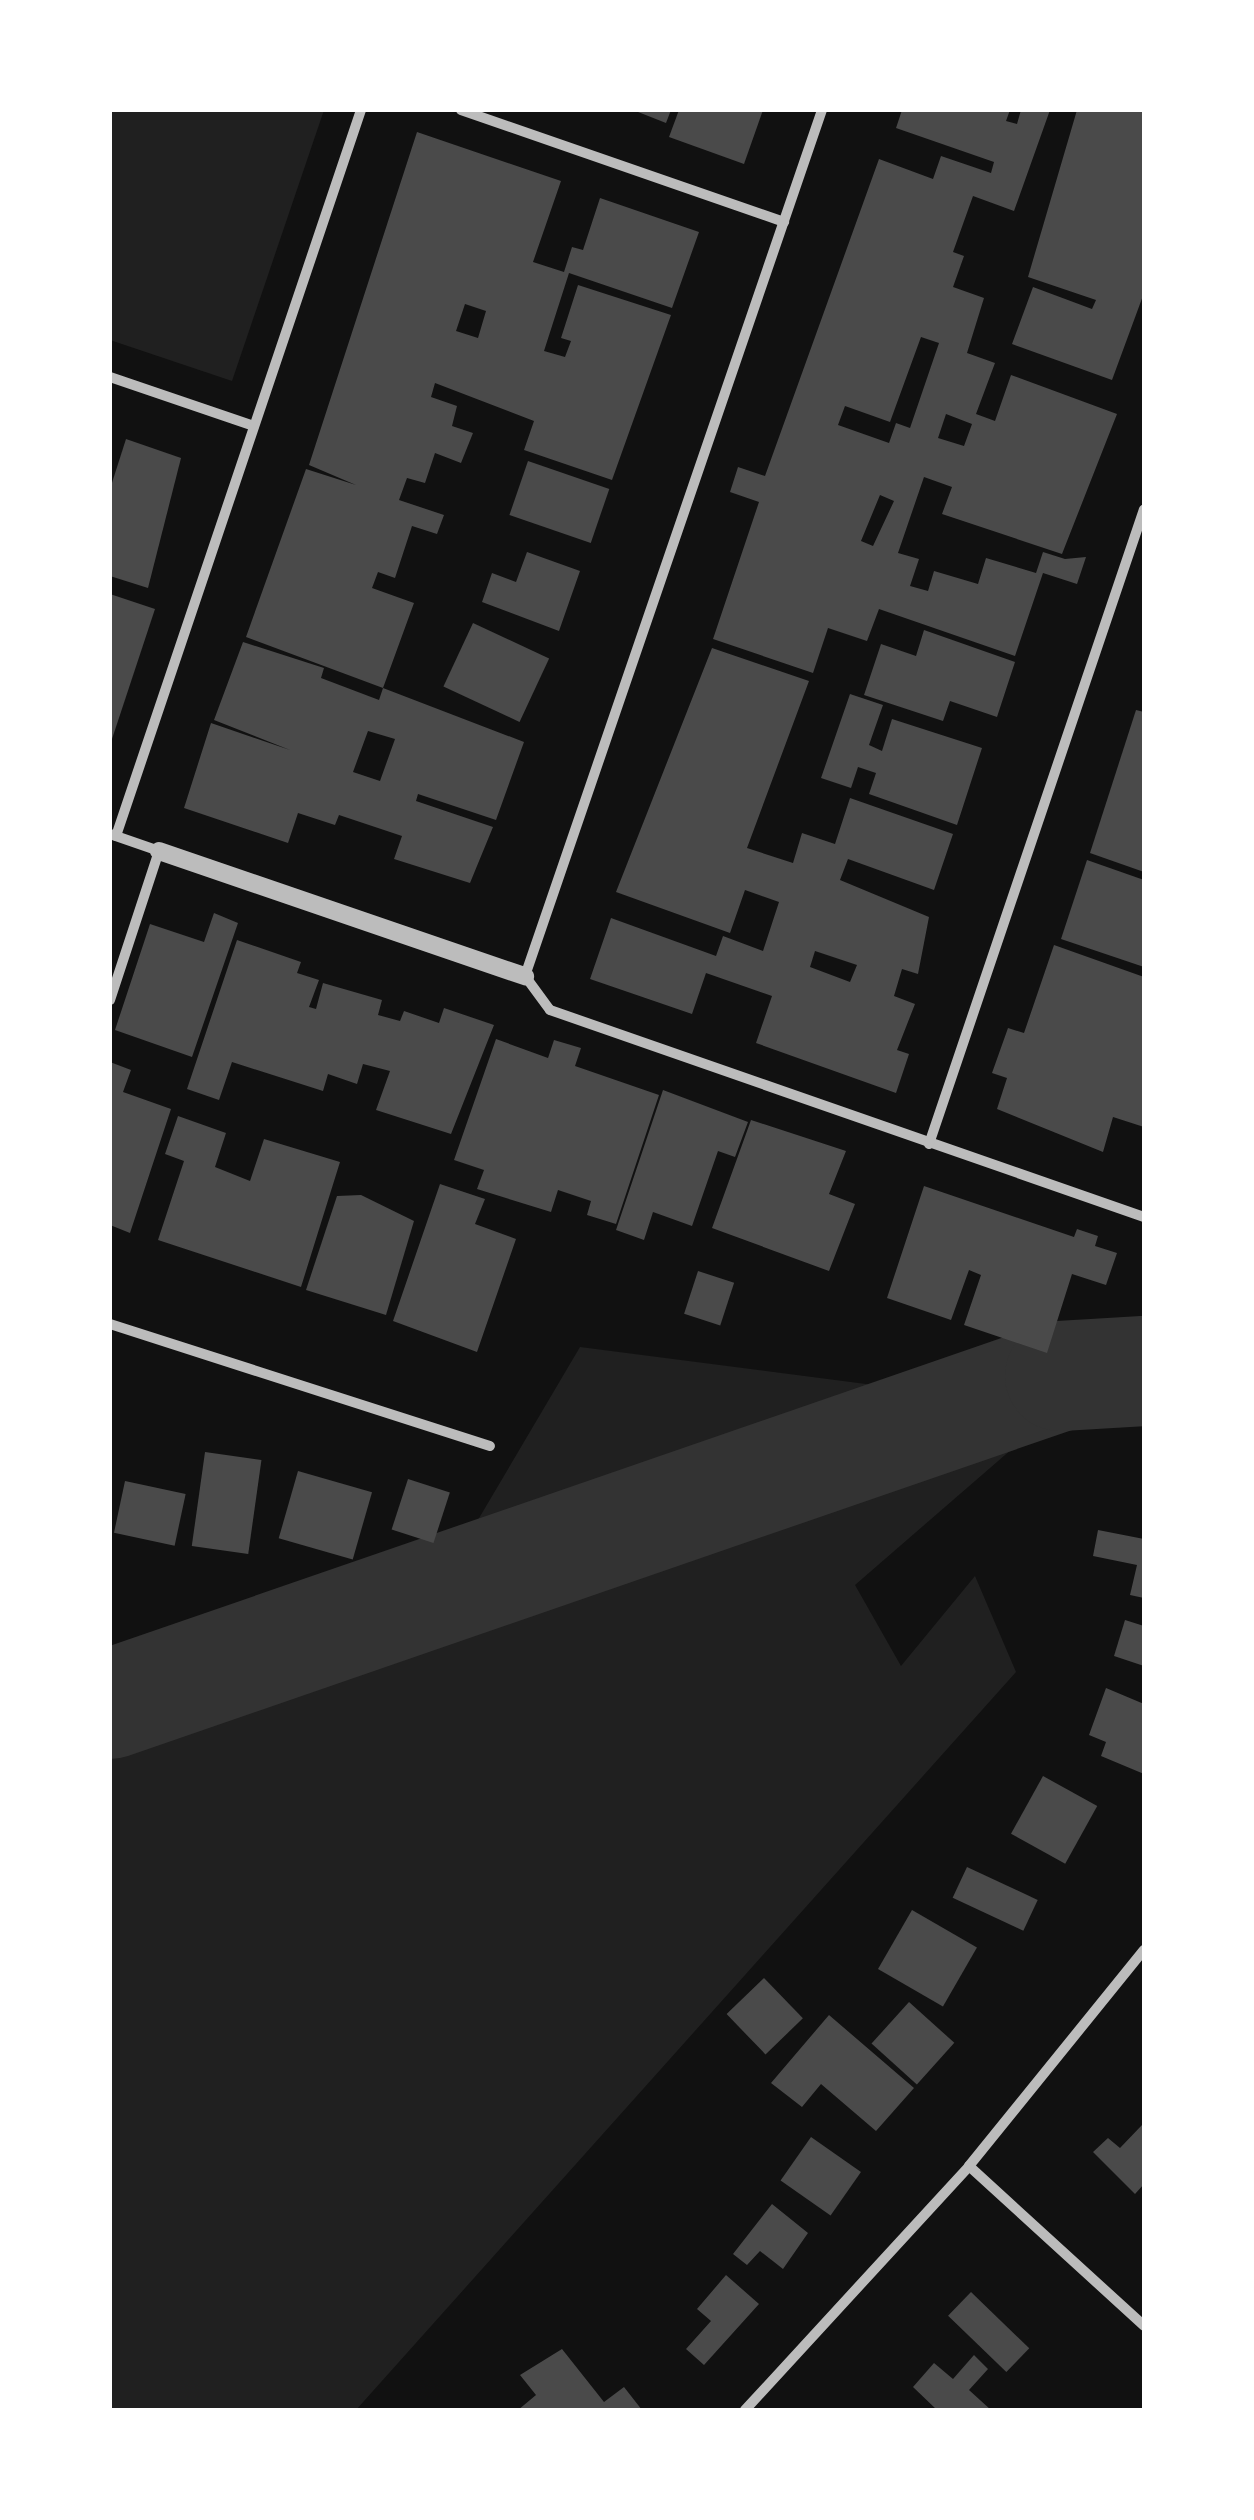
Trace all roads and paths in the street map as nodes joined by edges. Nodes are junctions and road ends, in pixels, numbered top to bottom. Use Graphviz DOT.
graph roads {
  1 [pos="360,110"];
  2 [pos="461,110"];
  3 [pos="822,110"];
  4 [pos="784,222"];
  5 [pos="110,377"];
  6 [pos="254,426"];
  7 [pos="1144,509"];
  8 [pos="113,835"];
  9 [pos="159,851"];
  10 [pos="526,976"];
  11 [pos="110,1000"];
  12 [pos="929,1144"];
  13 [pos="1144,1217"];
  14 [pos="110,1324"];
  15 [pos="490,1446"];
  16 [pos="1144,1950"];
  17 [pos="968,2166"];
  18 [pos="1144,2326"];
  19 [pos="745,2410"];
  1 -- 6 [label="street"];
  2 -- 4 [label="street"];
  3 -- 4 [label="street"];
  4 -- 10 [label="street"];
  5 -- 6 [label="street"];
  6 -- 8 [label="street"];
  7 -- 12 [label="street"];
  8 -- 9 [label="street"];
  9 -- 10 [label="street"];
  9 -- 11 [label="street"];
  10 -- 12 [label="street"];
  12 -- 13 [label="street"];
  14 -- 15 [label="street"];
  16 -- 17 [label="street"];
  17 -- 18 [label="street"];
  17 -- 19 [label="street"];
}
